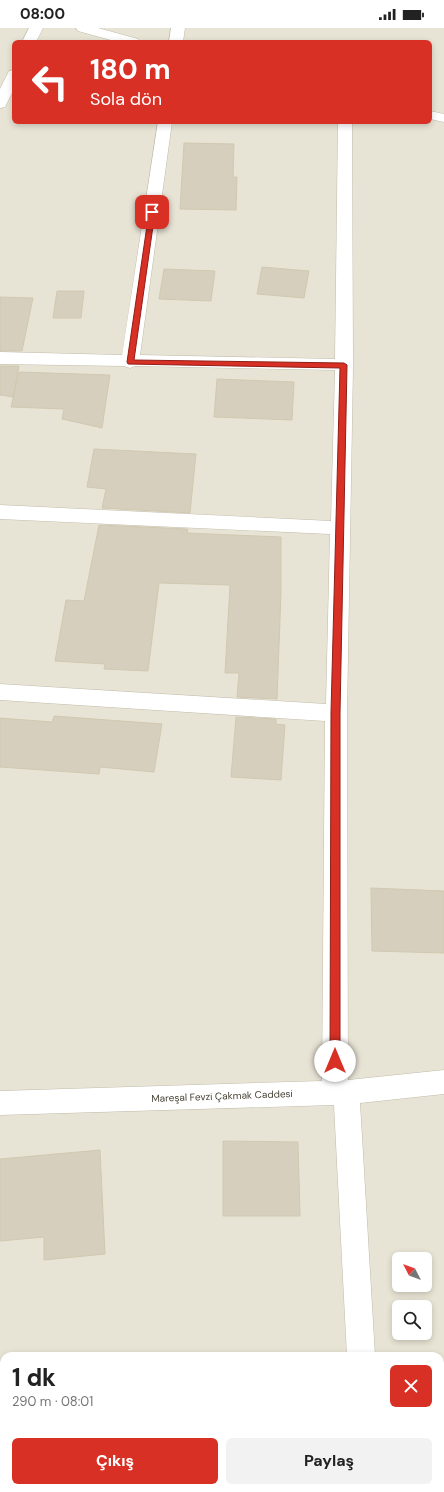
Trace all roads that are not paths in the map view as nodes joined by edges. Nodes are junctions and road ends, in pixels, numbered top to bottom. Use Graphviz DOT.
graph roads {
  1 [pos="36,28"];
  2 [pos="83,28"];
  3 [pos="178,28"];
  4 [pos="30,40"];
  5 [pos="127,40"];
  6 [pos="176,40"];
  7 [pos="12,78"];
  8 [pos="0,104"];
  9 [pos="432,115"];
  10 [pos="444,118"];
  11 [pos="165,124"];
  12 [pos="346,124"];
  13 [pos="0,358"];
  14 [pos="130,362"];
  15 [pos="344,365"];
  16 [pos="0,512"];
  17 [pos="340,528"];
  18 [pos="0,692"];
  19 [pos="336,713"];
  20 [pos="444,1082"];
  21 [pos="340,1092"];
  22 [pos="0,1103"];
  23 [pos="361,1352"];
  1 -- 4 [label="street"];
  2 -- 5 [label="street"];
  3 -- 6 [label="street"];
  7 -- 8 [label="street"];
  9 -- 10 [label="street"];
  11 -- 14 [label="street"];
  12 -- 15 [label="street"];
  13 -- 14 [label="street"];
  14 -- 15 [label="street"];
  15 -- 17 [label="street"];
  16 -- 17 [label="street"];
  17 -- 19 [label="street"];
  18 -- 19 [label="street"];
  19 -- 21 [label="street"];
  20 -- 21 [label="street, Mareşal Fevzi Çakmak Caddesi"];
  21 -- 22 [label="street, Mareşal Fevzi Çakmak Caddesi"];
  21 -- 23 [label="street"];
}
